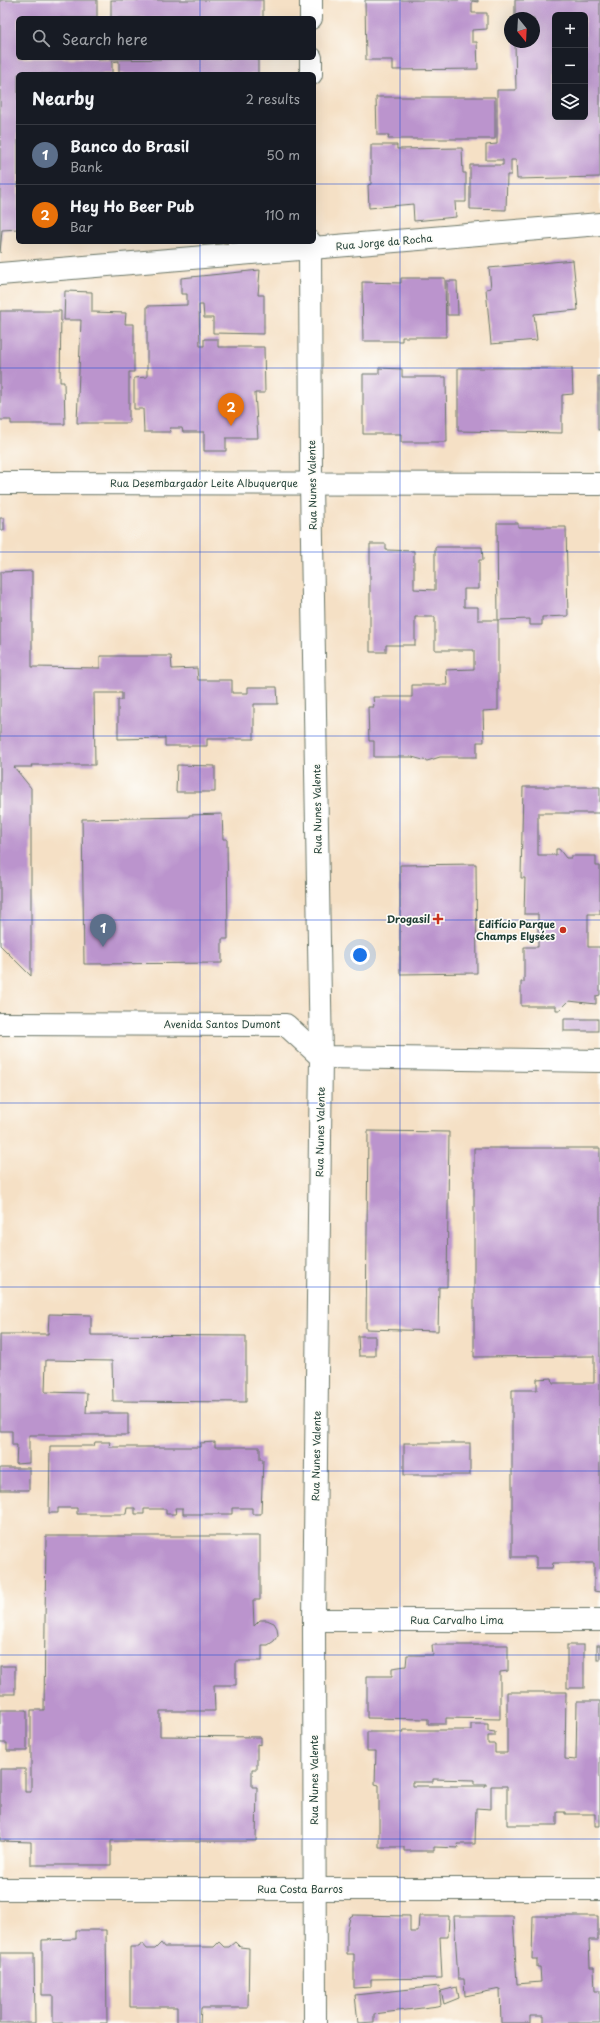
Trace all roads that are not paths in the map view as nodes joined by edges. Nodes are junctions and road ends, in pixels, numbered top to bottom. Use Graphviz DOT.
graph roads {
  1 [pos="311,0"];
  2 [pos="311,16"];
  3 [pos="311,60"];
  4 [pos="311,72"];
  5 [pos="600,224"];
  6 [pos="310,245"];
  7 [pos="0,274"];
  8 [pos="311,483"];
  9 [pos="0,484"];
  10 [pos="600,484"];
  11 [pos="0,1024"];
  12 [pos="321,1057"];
  13 [pos="600,1061"];
  14 [pos="314,1620"];
  15 [pos="600,1620"];
  16 [pos="0,1889"];
  17 [pos="314,1889"];
  18 [pos="600,1889"];
  19 [pos="315,2023"];
  1 -- 2 [label="street"];
  3 -- 4 [label="street"];
  5 -- 6 [label="street, Rua Jorge da Rocha"];
  6 -- 7 [label="street, Rua Jorge da Rocha"];
  6 -- 8 [label="street, Rua Nunes Valente"];
  8 -- 9 [label="street, Rua Desembargador Leite Albuquerque"];
  8 -- 10 [label="street, Rua Desembargador Leite Albuquerque"];
  8 -- 12 [label="street, Rua Nunes Valente"];
  11 -- 12 [label="street, Avenida Santos Dumont"];
  12 -- 13 [label="street"];
  12 -- 14 [label="street, Rua Nunes Valente"];
  14 -- 15 [label="street, Rua Carvalho Lima"];
  14 -- 17 [label="street, Rua Nunes Valente"];
  16 -- 17 [label="street, Rua Costa Barros"];
  17 -- 18 [label="street, Rua Costa Barros"];
  17 -- 19 [label="street, Rua Nunes Valente"];
}
